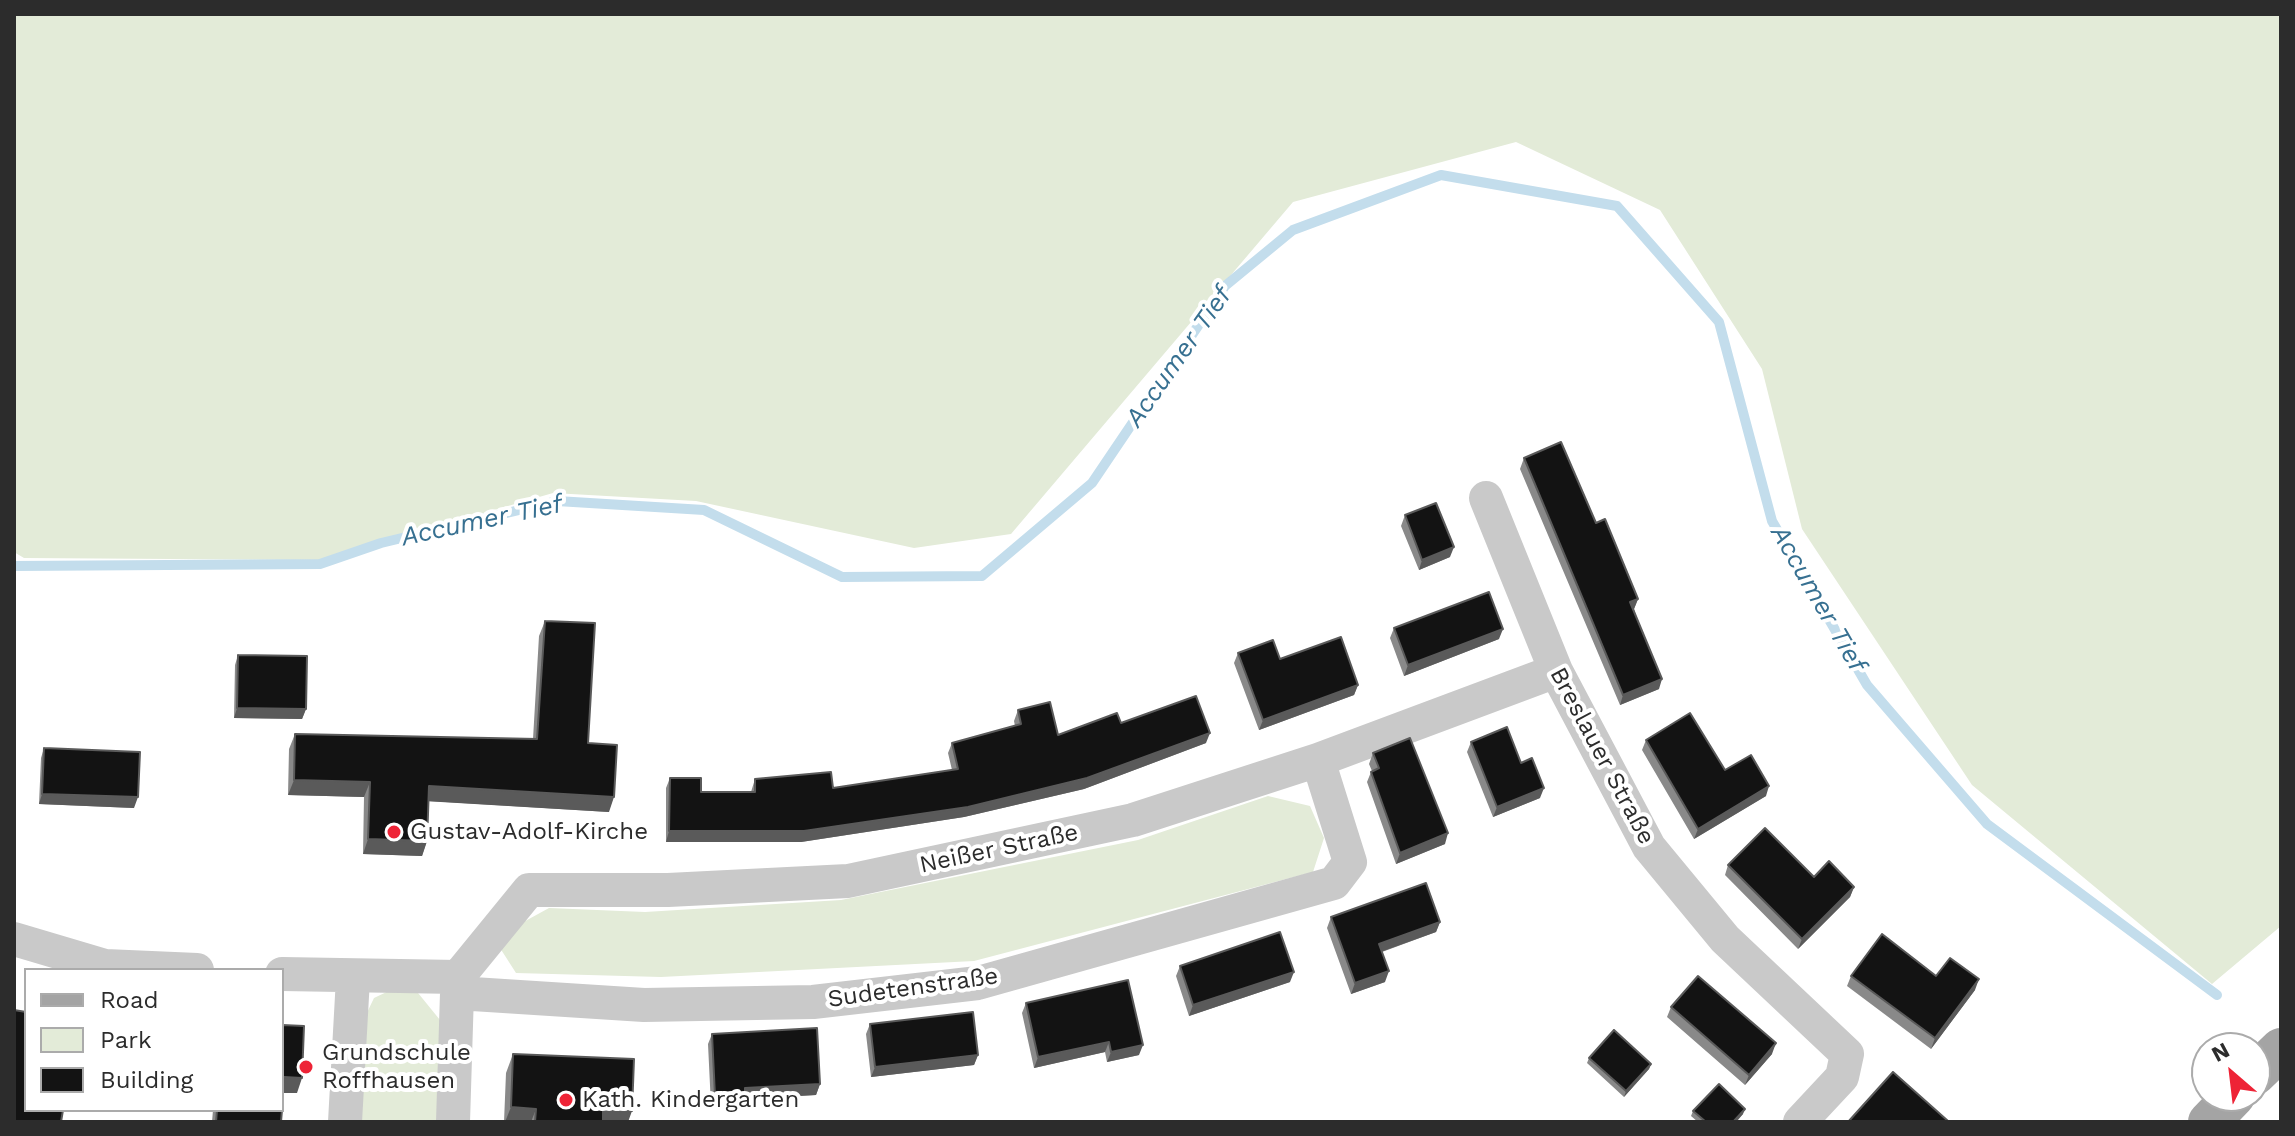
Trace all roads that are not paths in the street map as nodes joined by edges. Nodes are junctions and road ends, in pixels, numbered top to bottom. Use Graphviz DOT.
graph roads {
  1 [pos="1486,498"];
  2 [pos="1556,671"];
  3 [pos="1318,760"];
  4 [pos="14,939"];
  5 [pos="151,968"];
  6 [pos="284,974"];
  7 [pos="353,978"];
  8 [pos="458,985"];
  9 [pos="345,1122"];
  10 [pos="453,1122"];
  11 [pos="1800,1122"];
  1 -- 2 [label="street, Breslauer Straße"];
  2 -- 3 [label="street, Neißer Straße"];
  2 -- 11 [label="street, Breslauer Straße"];
  3 -- 8 [label="street, Neißer Straße"];
  3 -- 8 [label="street, Sudetenstraße"];
  4 -- 5 [label="street"];
  6 -- 7 [label="street"];
  7 -- 8 [label="street"];
  7 -- 9 [label="street"];
  8 -- 10 [label="street"];
}
